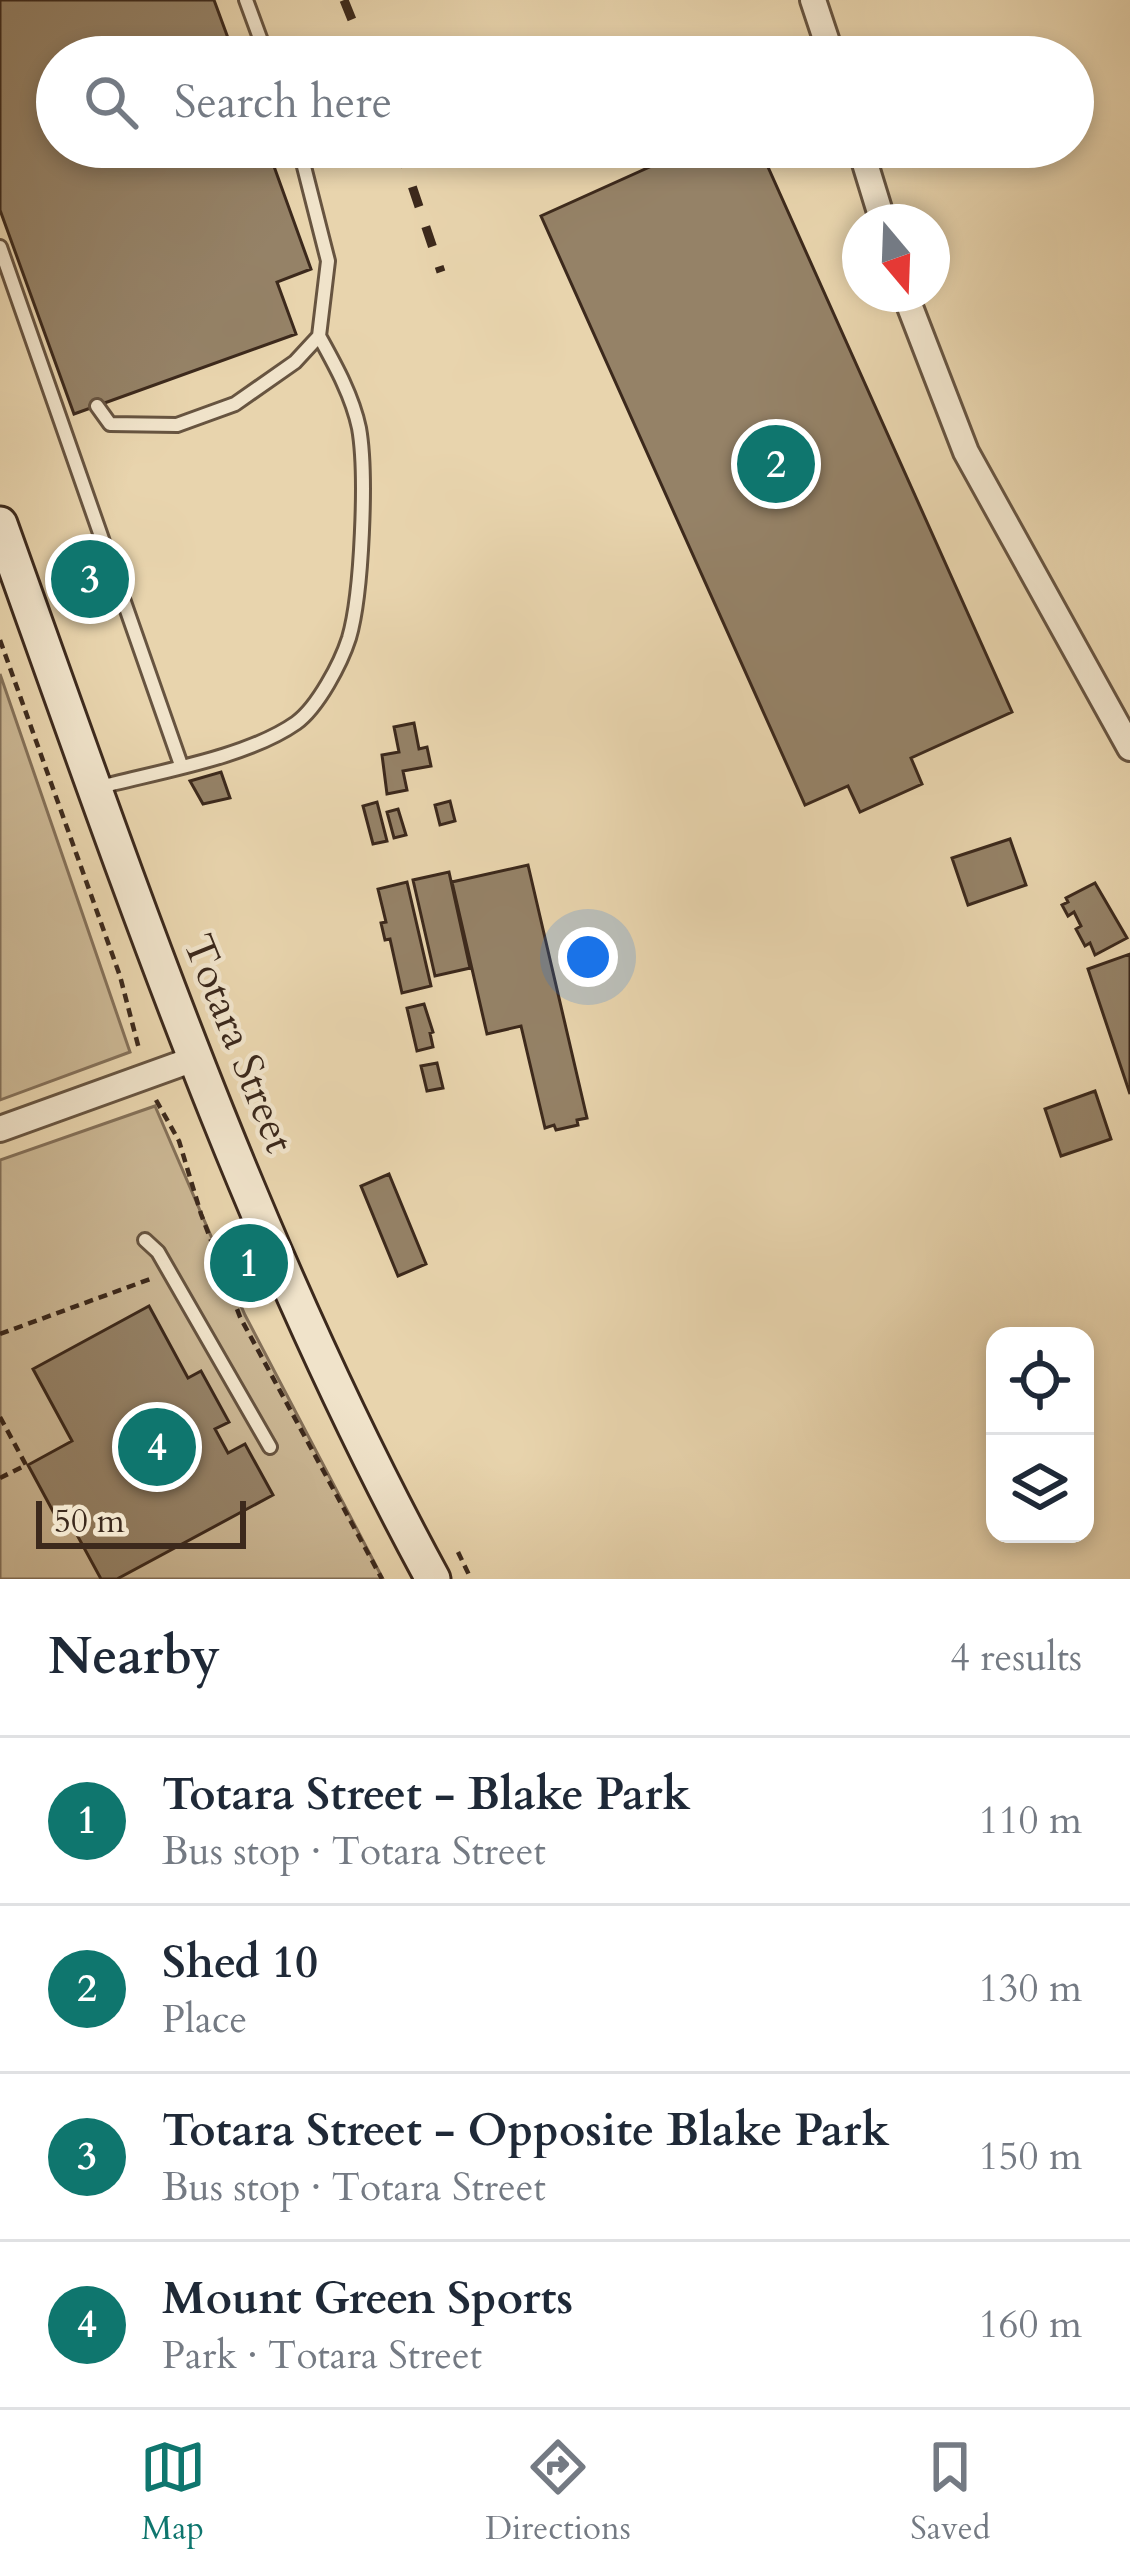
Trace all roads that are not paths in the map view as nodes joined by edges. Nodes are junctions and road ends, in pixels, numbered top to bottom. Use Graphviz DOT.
graph roads {
  1 [pos="246,0"];
  2 [pos="813,0"];
  3 [pos="259,36"];
  4 [pos="825,36"];
  5 [pos="304,168"];
  6 [pos="866,168"];
  7 [pos="877,204"];
  8 [pos="0,247"];
  9 [pos="911,312"];
  10 [pos="319,335"];
  11 [pos="97,406"];
  12 [pos="0,524"];
  13 [pos="1126,732"];
  14 [pos="181,765"];
  15 [pos="95,788"];
  16 [pos="194,1059"];
  17 [pos="0,1129"];
  18 [pos="145,1240"];
  19 [pos="270,1447"];
  20 [pos="433,1579"];
  1 -- 3 [label="lane"];
  2 -- 4 [label="street"];
  5 -- 10 [label="lane"];
  6 -- 7 [label="street"];
  8 -- 14 [label="lane"];
  9 -- 13 [label="street"];
  10 -- 11 [label="lane"];
  10 -- 14 [label="lane"];
  12 -- 15 [label="main road, Totara Street"];
  14 -- 15 [label="lane"];
  15 -- 16 [label="main road, Totara Street"];
  16 -- 17 [label="street"];
  16 -- 20 [label="main road, Totara Street"];
  18 -- 19 [label="lane"];
}
